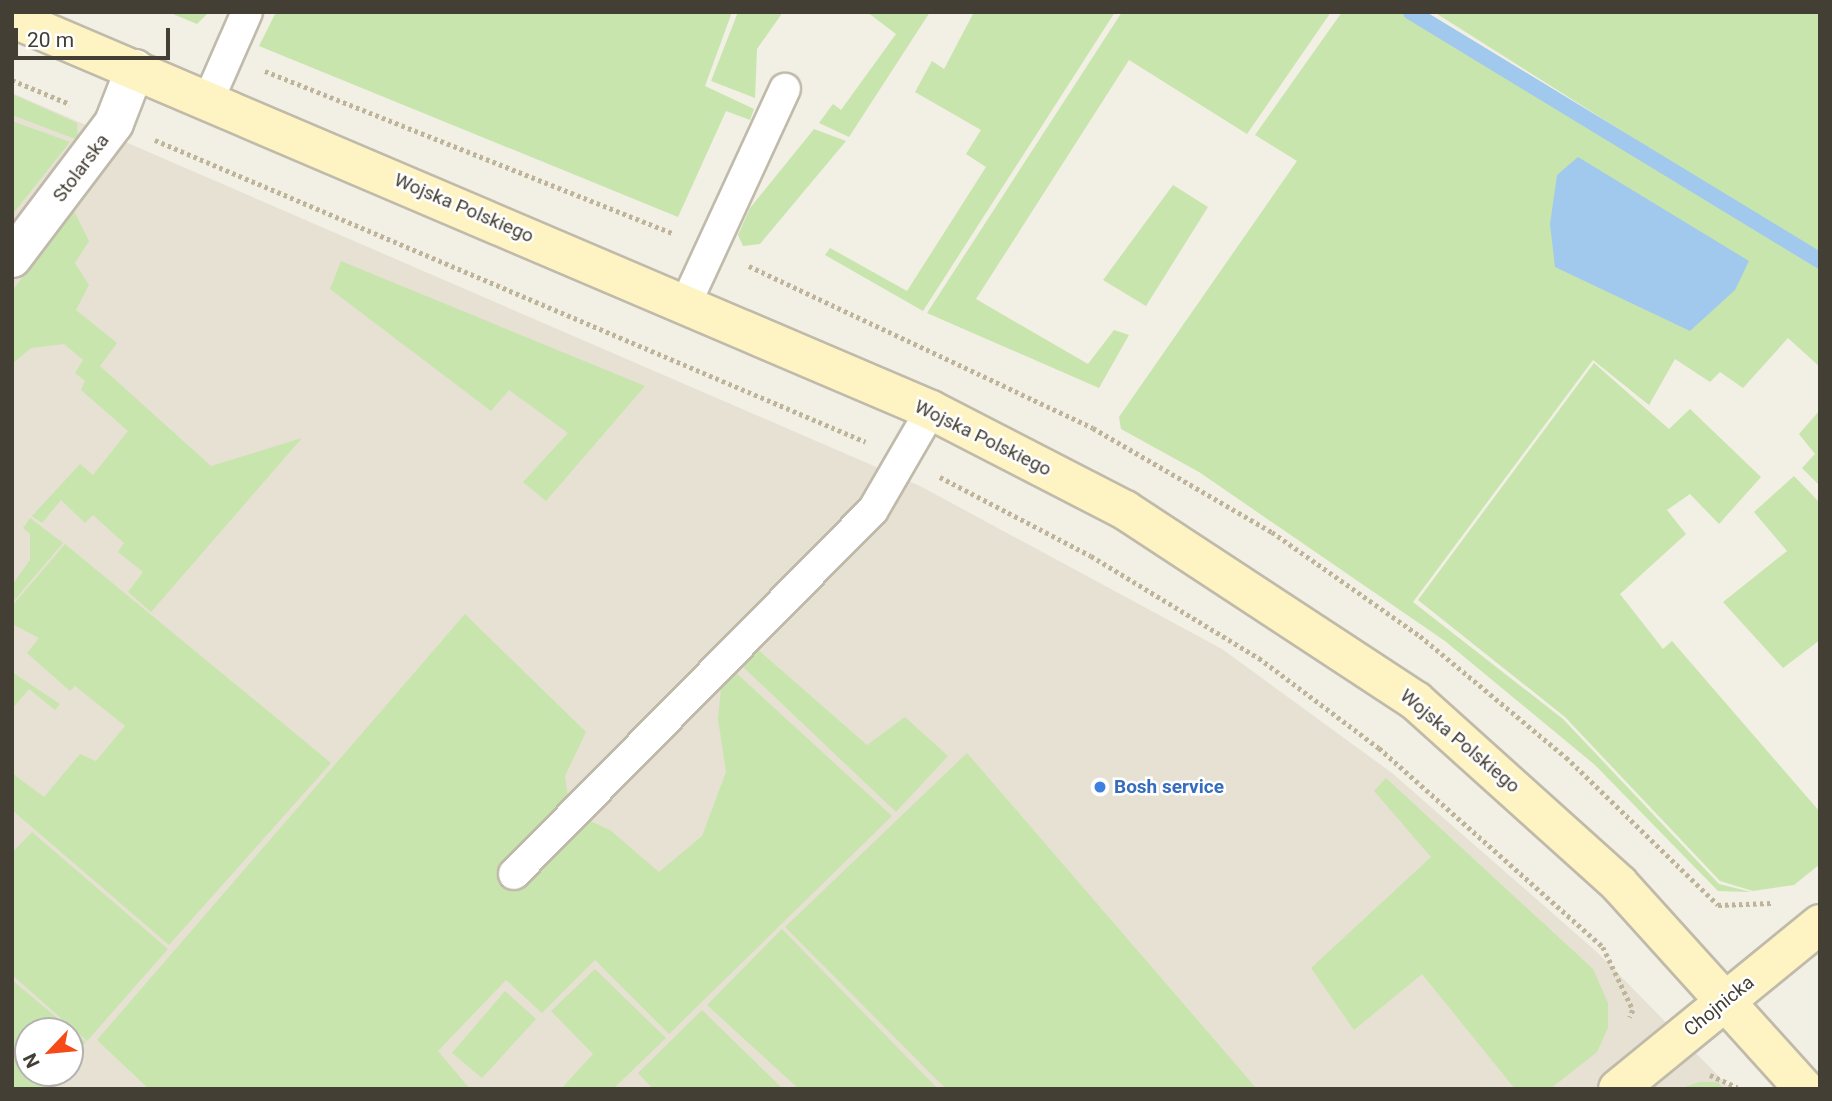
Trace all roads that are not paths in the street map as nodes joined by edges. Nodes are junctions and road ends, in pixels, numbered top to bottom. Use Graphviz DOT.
graph roads {
  1 [pos="247,12"];
  2 [pos="12,18"];
  3 [pos="135,69"];
  4 [pos="785,89"];
  5 [pos="208,101"];
  6 [pos="12,258"];
  7 [pos="686,303"];
  8 [pos="931,410"];
  9 [pos="514,874"];
  10 [pos="1820,924"];
  11 [pos="1729,999"];
  12 [pos="1618,1089"];
  13 [pos="1804,1089"];
  1 -- 5 [label="lane"];
  2 -- 3 [label="street, Wojska Polskiego"];
  3 -- 5 [label="street, Wojska Polskiego"];
  3 -- 6 [label="street, Stolarska"];
  4 -- 7 [label="lane"];
  5 -- 7 [label="street, Wojska Polskiego"];
  7 -- 8 [label="street, Wojska Polskiego"];
  8 -- 9 [label="lane"];
  8 -- 11 [label="street, Wojska Polskiego"];
  10 -- 11 [label="street, Chojnicka"];
  11 -- 12 [label="street, Chojnicka"];
  11 -- 13 [label="street, Wojska Polskiego"];
}
